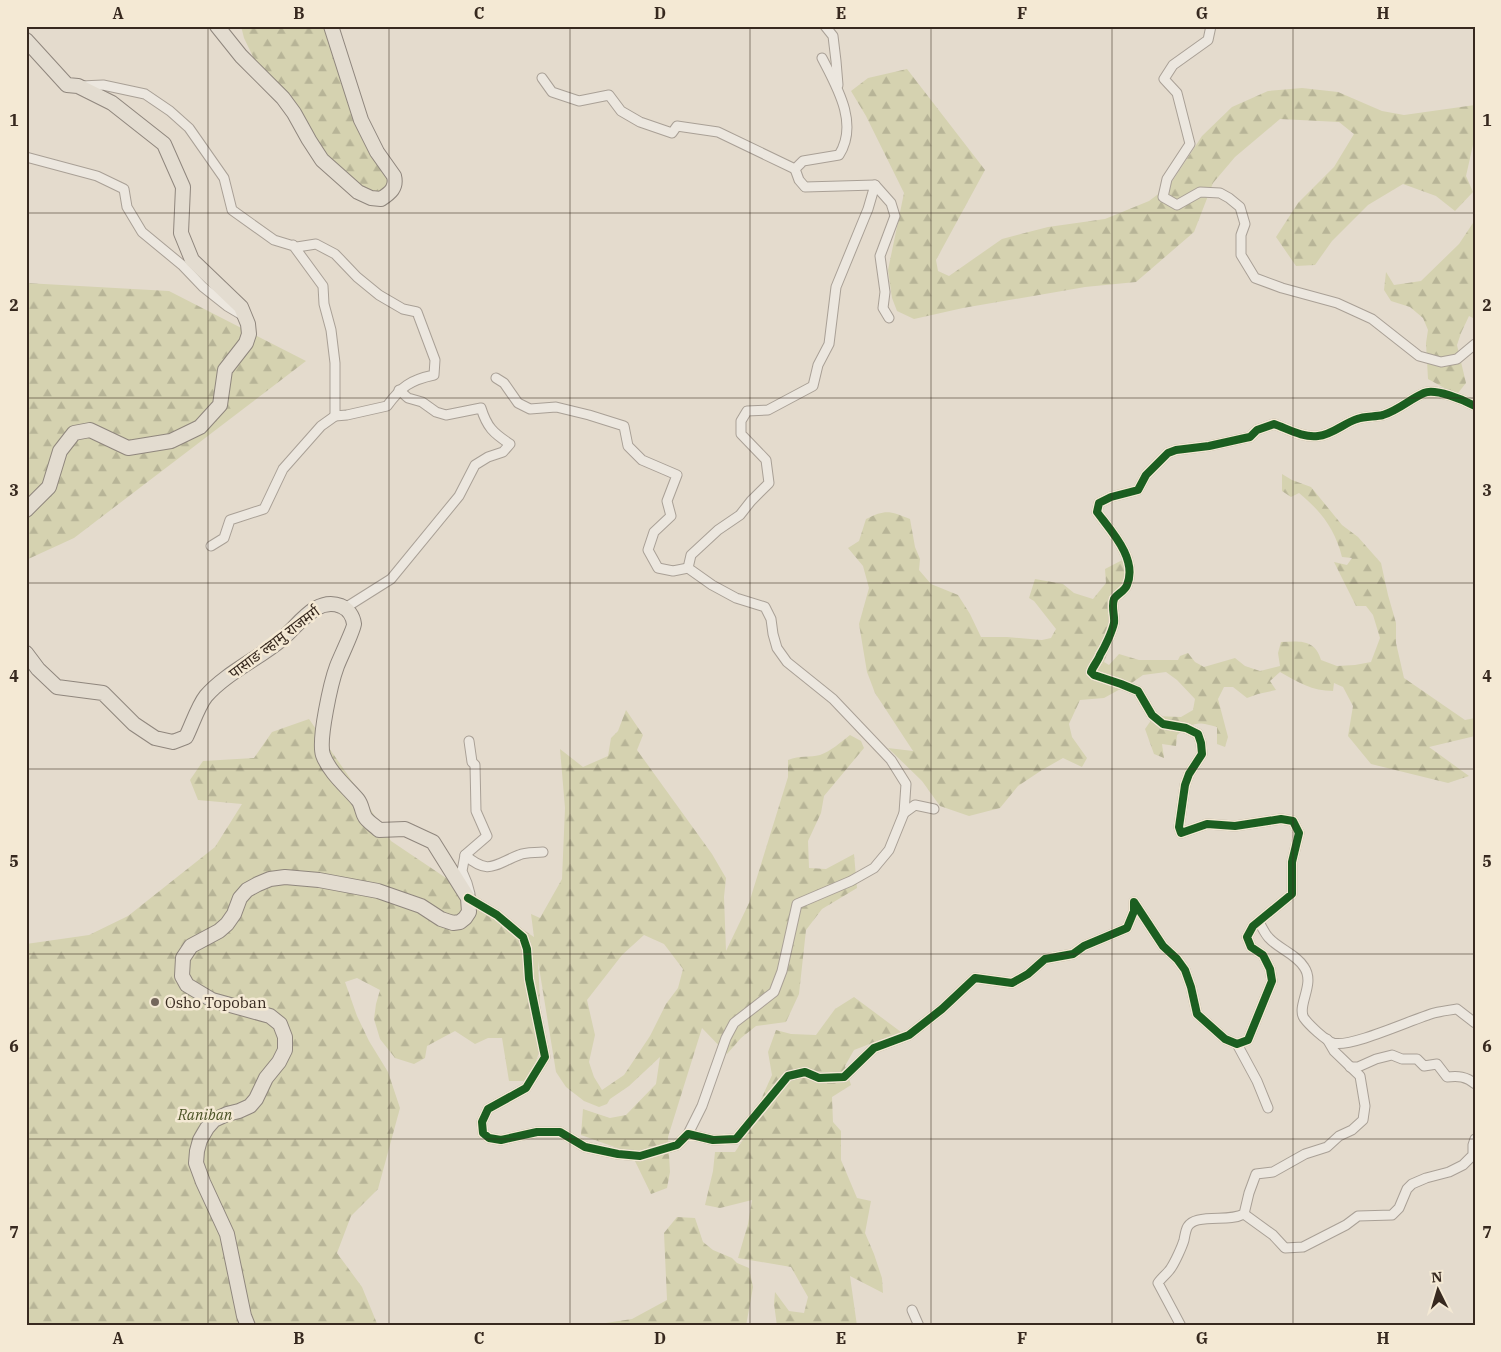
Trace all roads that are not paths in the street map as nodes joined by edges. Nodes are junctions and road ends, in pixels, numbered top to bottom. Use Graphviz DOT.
graph roads {
  1 [pos="217,26"];
  2 [pos="331,26"];
  3 [pos="825,26"];
  4 [pos="1211,26"];
  5 [pos="26,40"];
  6 [pos="822,58"];
  7 [pos="542,78"];
  8 [pos="78,86"];
  9 [pos="838,90"];
  10 [pos="26,157"];
  11 [pos="795,169"];
  12 [pos="875,185"];
  13 [pos="293,245"];
  14 [pos="244,317"];
  15 [pos="889,318"];
  16 [pos="1475,344"];
  17 [pos="496,378"];
  18 [pos="399,390"];
  19 [pos="1475,406"];
  20 [pos="335,416"];
  21 [pos="26,510"];
  22 [pos="211,546"];
  23 [pos="688,568"];
  24 [pos="345,608"];
  25 [pos="26,653"];
  26 [pos="469,741"];
  27 [pos="934,810"];
  28 [pos="904,813"];
  29 [pos="543,852"];
  30 [pos="465,855"];
  31 [pos="469,899"];
  32 [pos="1259,922"];
  33 [pos="1475,1023"];
  34 [pos="1327,1039"];
  35 [pos="1237,1044"];
  36 [pos="1350,1067"];
  37 [pos="1475,1084"];
  38 [pos="1268,1108"];
  39 [pos="688,1134"];
  40 [pos="1475,1140"];
  41 [pos="1244,1214"];
  42 [pos="912,1310"];
  43 [pos="248,1326"];
  44 [pos="919,1326"];
  45 [pos="1181,1326"];
  1 -- 2 [label="main road"];
  3 -- 9 [label="street"];
  4 -- 16 [label="street"];
  5 -- 8 [label="main road"];
  6 -- 9 [label="street"];
  7 -- 11 [label="street"];
  8 -- 13 [label="street"];
  8 -- 14 [label="main road"];
  9 -- 11 [label="street"];
  10 -- 14 [label="street"];
  11 -- 12 [label="street"];
  12 -- 15 [label="street"];
  12 -- 23 [label="street"];
  13 -- 18 [label="street"];
  13 -- 20 [label="street"];
  14 -- 21 [label="main road"];
  17 -- 23 [label="street"];
  18 -- 20 [label="street"];
  18 -- 24 [label="street"];
  19 -- 32 [label="street"];
  20 -- 22 [label="street"];
  23 -- 28 [label="street"];
  24 -- 25 [label="main road, पासाङ ल्हामु राजमर्ग"];
  24 -- 31 [label="main road"];
  26 -- 30 [label="street"];
  27 -- 28 [label="street"];
  28 -- 39 [label="street"];
  29 -- 30 [label="street"];
  30 -- 31 [label="street"];
  31 -- 39 [label="street"];
  31 -- 43 [label="main road"];
  32 -- 34 [label="street"];
  32 -- 35 [label="street"];
  33 -- 34 [label="street"];
  34 -- 36 [label="street"];
  35 -- 38 [label="street"];
  35 -- 39 [label="street"];
  36 -- 37 [label="street"];
  36 -- 41 [label="street"];
  40 -- 41 [label="street"];
  41 -- 45 [label="street"];
  42 -- 44 [label="street"];
}
